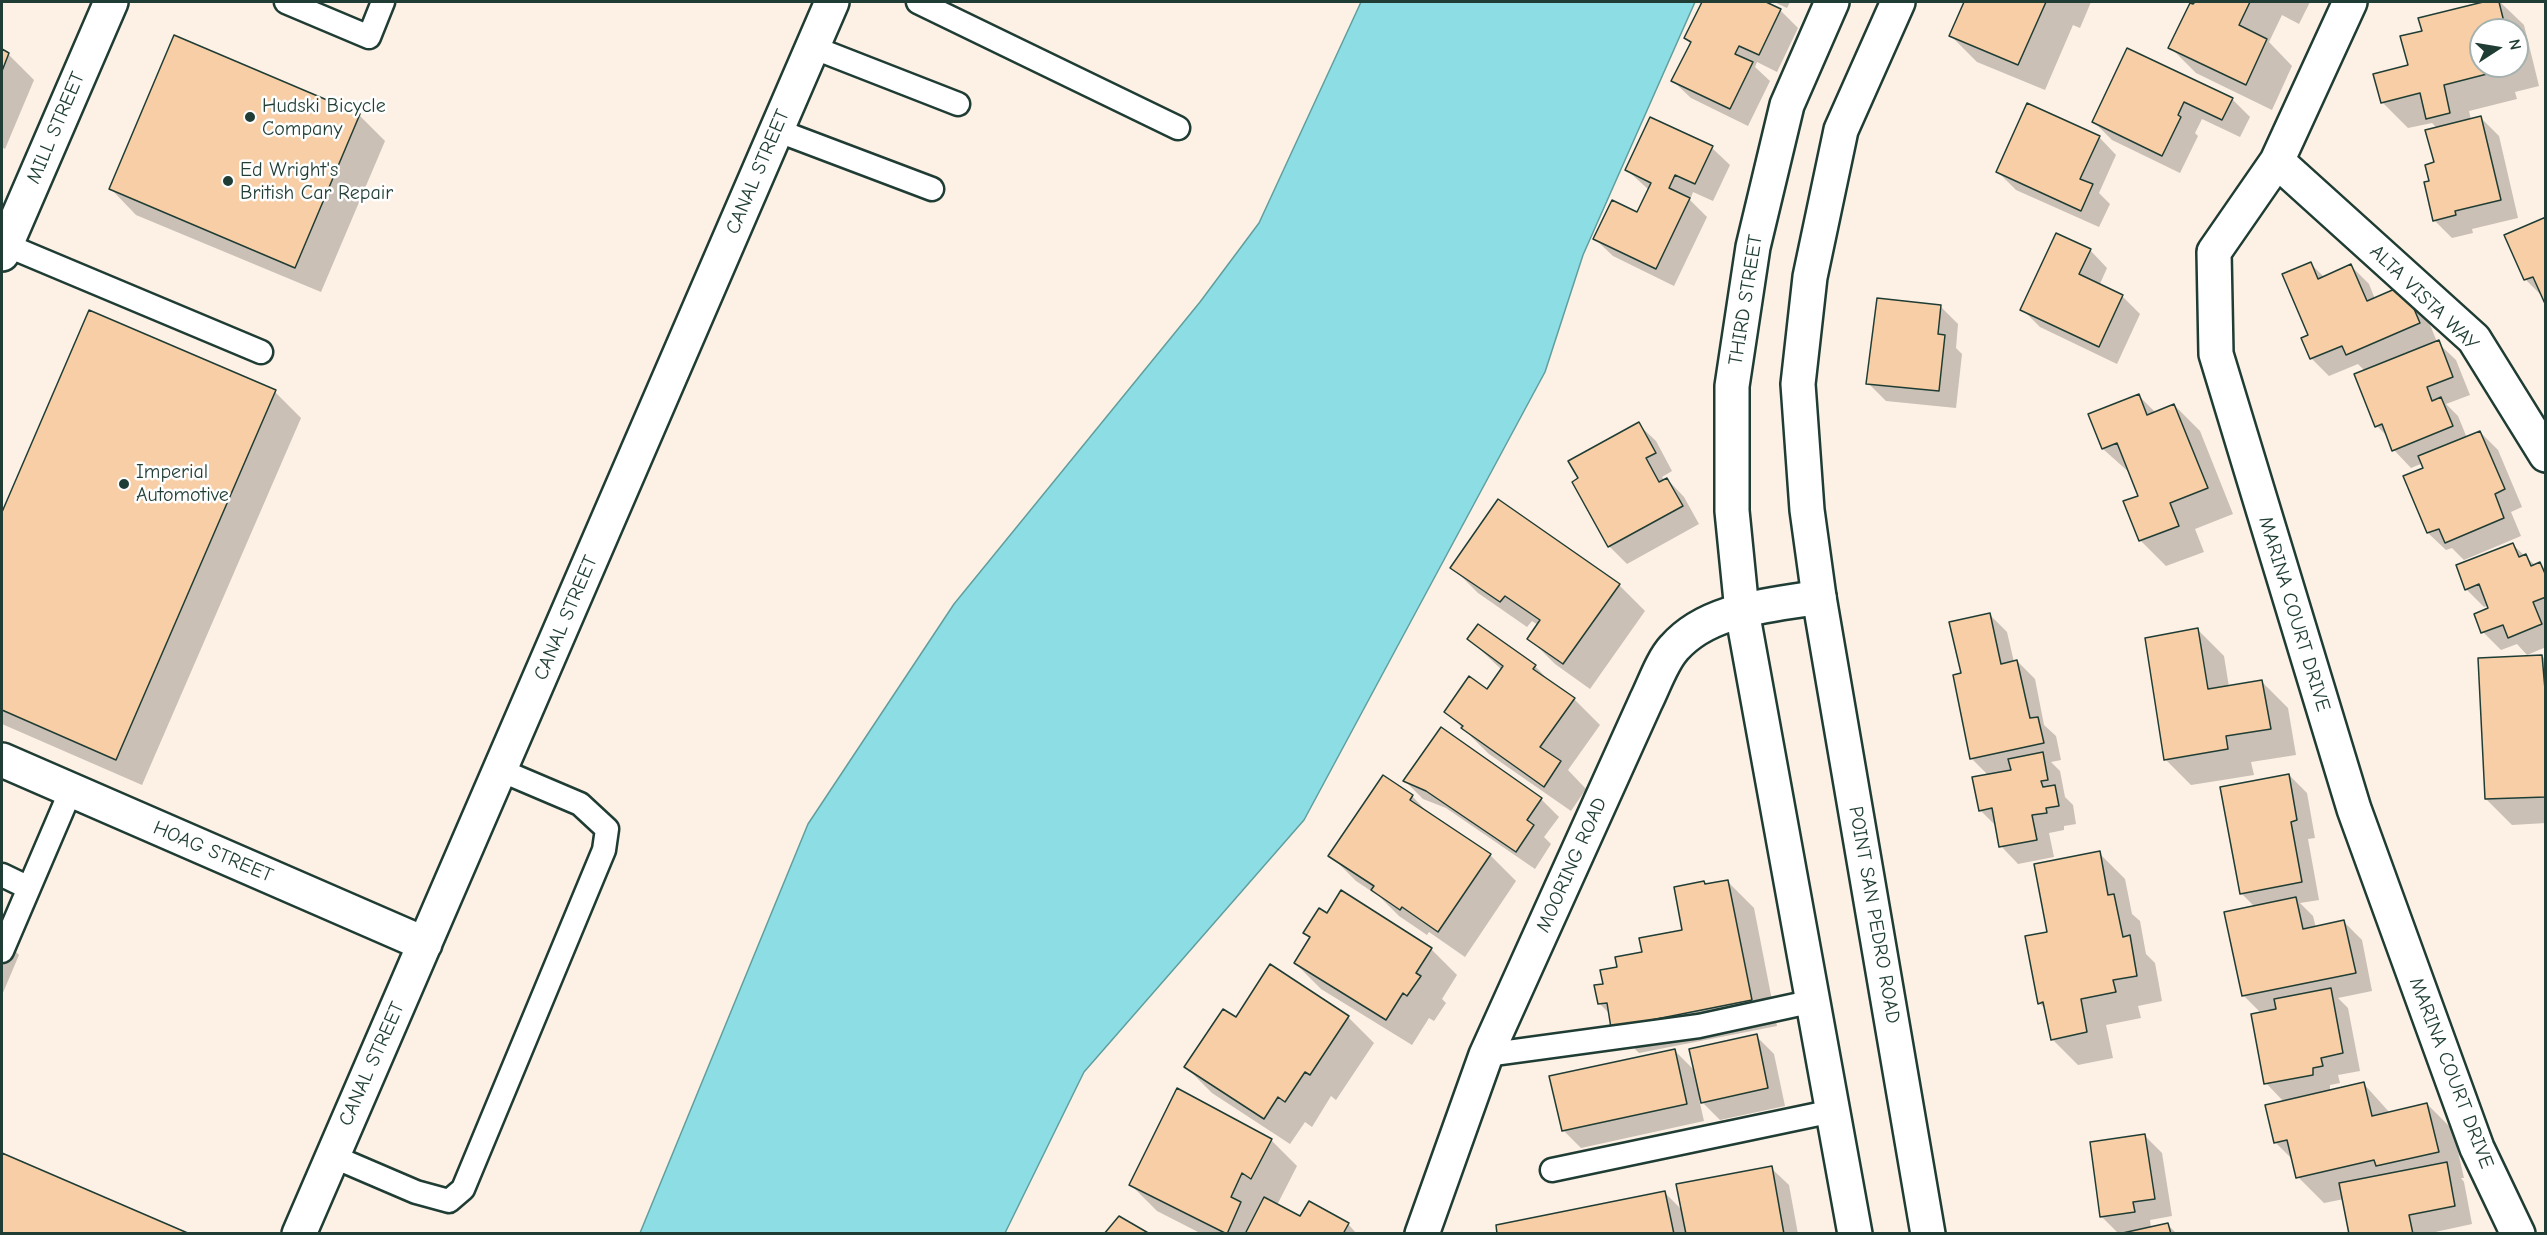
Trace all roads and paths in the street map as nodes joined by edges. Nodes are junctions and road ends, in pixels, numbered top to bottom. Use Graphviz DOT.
graph roads {
  1 [pos="111,2"];
  2 [pos="286,2"];
  3 [pos="383,2"];
  4 [pos="832,2"];
  5 [pos="918,2"];
  6 [pos="1832,2"];
  7 [pos="1898,2"];
  8 [pos="2349,2"];
  9 [pos="812,47"];
  10 [pos="958,104"];
  11 [pos="1178,128"];
  12 [pos="776,130"];
  13 [pos="2277,161"];
  14 [pos="932,189"];
  15 [pos="4,250"];
  16 [pos="261,352"];
  17 [pos="2546,455"];
  18 [pos="1819,597"];
  19 [pos="1742,611"];
  20 [pos="2,760"];
  21 [pos="500,770"];
  22 [pos="71,790"];
  23 [pos="2,875"];
  24 [pos="29,888"];
  25 [pos="424,944"];
  26 [pos="2,951"];
  27 [pos="1814,1001"];
  28 [pos="1486,1055"];
  29 [pos="1833,1111"];
  30 [pos="332,1156"];
  31 [pos="1552,1170"];
  32 [pos="299,1233"];
  33 [pos="1422,1233"];
  34 [pos="1855,1233"];
  35 [pos="1928,1233"];
  36 [pos="2518,1233"];
  1 -- 15 [label="street, MILL STREET"];
  2 -- 3 [label="lane"];
  4 -- 9 [label="street, CANAL STREET"];
  5 -- 11 [label="lane"];
  6 -- 19 [label="street, THIRD STREET"];
  7 -- 18 [label="street"];
  8 -- 13 [label="street, MARINA COURT DRIVE"];
  9 -- 10 [label="lane"];
  9 -- 12 [label="street, CANAL STREET"];
  12 -- 14 [label="lane"];
  12 -- 21 [label="street, CANAL STREET"];
  13 -- 17 [label="street, ALTA VISTA WAY"];
  13 -- 36 [label="street, MARINA COURT DRIVE"];
  15 -- 16 [label="lane"];
  18 -- 19 [label="street, MOORING ROAD"];
  18 -- 35 [label="street, POINT SAN PEDRO ROAD"];
  19 -- 27 [label="street"];
  19 -- 28 [label="street, MOORING ROAD"];
  20 -- 22 [label="street, HOAG STREET"];
  21 -- 25 [label="street, CANAL STREET"];
  21 -- 30 [label="lane"];
  22 -- 24 [label="lane"];
  22 -- 25 [label="street, HOAG STREET"];
  23 -- 24 [label="lane"];
  24 -- 26 [label="lane"];
  25 -- 30 [label="street, CANAL STREET"];
  27 -- 28 [label="lane"];
  27 -- 29 [label="street"];
  28 -- 33 [label="street, MOORING ROAD"];
  29 -- 31 [label="lane"];
  29 -- 34 [label="street"];
  30 -- 32 [label="street, CANAL STREET"];
}
